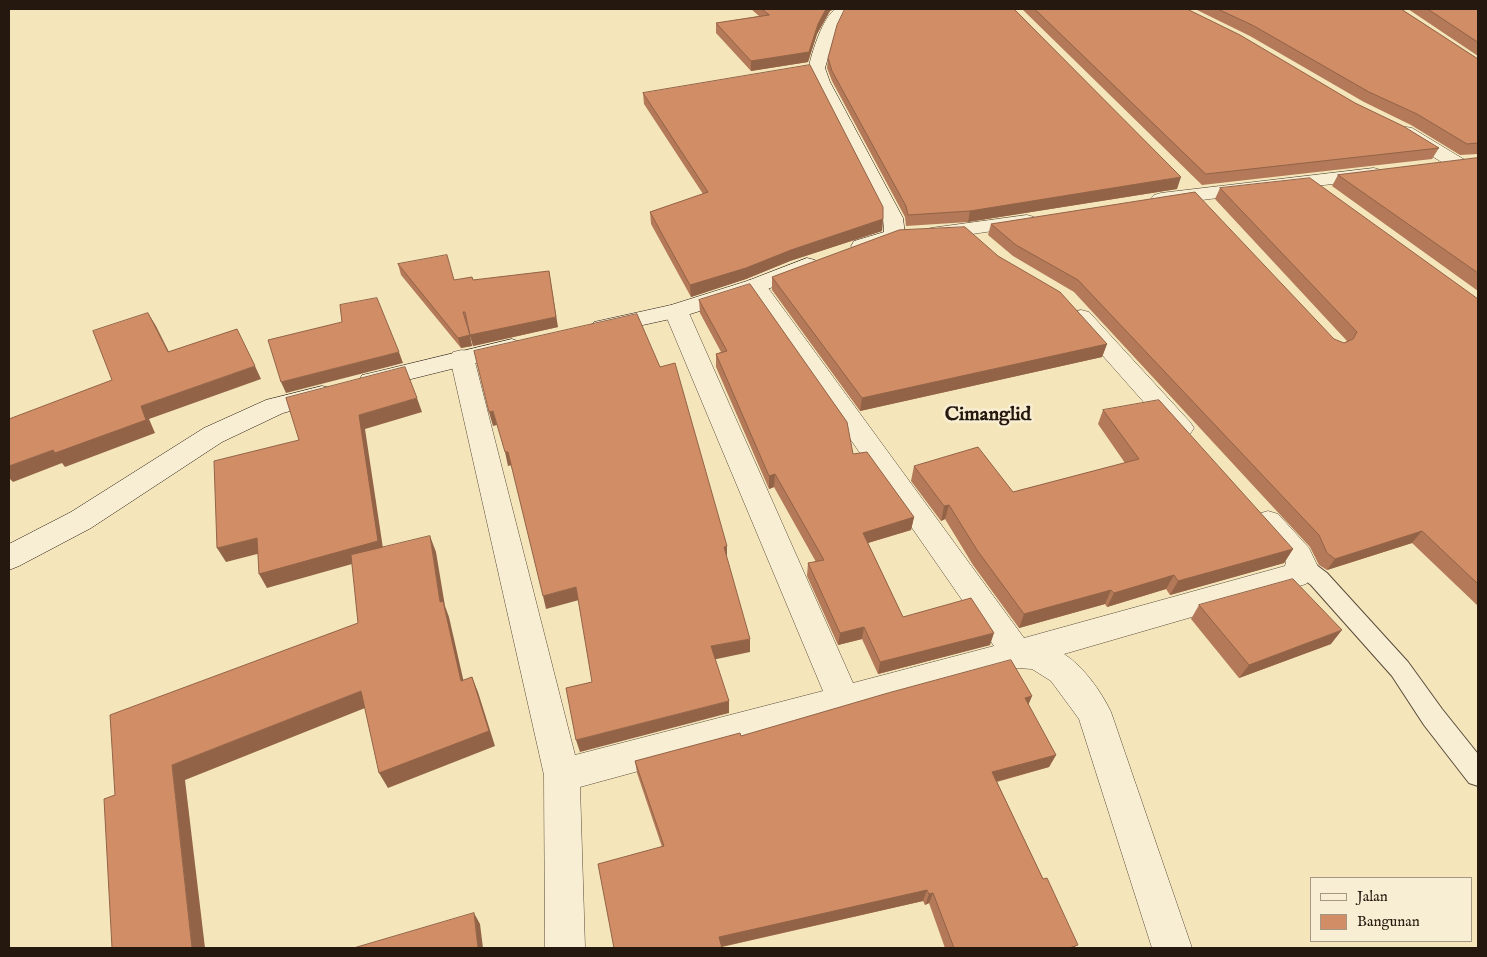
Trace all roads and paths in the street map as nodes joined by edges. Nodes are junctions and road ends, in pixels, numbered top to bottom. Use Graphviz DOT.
graph roads {
  1 [pos="847,9"];
  2 [pos="1388,123"];
  3 [pos="1478,161"];
  4 [pos="1458,164"];
  5 [pos="1430,168"];
  6 [pos="1393,172"];
  7 [pos="1182,180"];
  8 [pos="1309,180"];
  9 [pos="1332,197"];
  10 [pos="1203,201"];
  11 [pos="1139,203"];
  12 [pos="1044,218"];
  13 [pos="968,230"];
  14 [pos="894,236"];
  15 [pos="991,252"];
  16 [pos="764,282"];
  17 [pos="1065,298"];
  18 [pos="676,311"];
  19 [pos="576,333"];
  20 [pos="533,342"];
  21 [pos="462,358"];
  22 [pos="1201,449"];
  23 [pos="1252,505"];
  24 [pos="9,558"];
  25 [pos="1303,567"];
  26 [pos="1017,654"];
  27 [pos="843,699"];
  28 [pos="1478,774"];
  29 [pos="562,775"];
  30 [pos="565,948"];
  31 [pos="1172,948"];
  1 -- 14 [label="street"];
  2 -- 4 [label="street"];
  3 -- 4 [label="street"];
  4 -- 5 [label="street"];
  6 -- 8 [label="street"];
  7 -- 10 [label="street"];
  8 -- 9 [label="street"];
  8 -- 10 [label="street"];
  10 -- 11 [label="street"];
  12 -- 13 [label="street"];
  13 -- 14 [label="street"];
  13 -- 15 [label="street"];
  14 -- 16 [label="street"];
  16 -- 18 [label="street"];
  16 -- 26 [label="street"];
  17 -- 22 [label="street"];
  18 -- 19 [label="street"];
  18 -- 27 [label="street"];
  20 -- 21 [label="street"];
  21 -- 24 [label="street"];
  21 -- 29 [label="street"];
  23 -- 25 [label="street"];
  25 -- 26 [label="street"];
  25 -- 28 [label="lane"];
  26 -- 27 [label="street"];
  26 -- 31 [label="street"];
  27 -- 29 [label="street"];
  29 -- 30 [label="street"];
}
